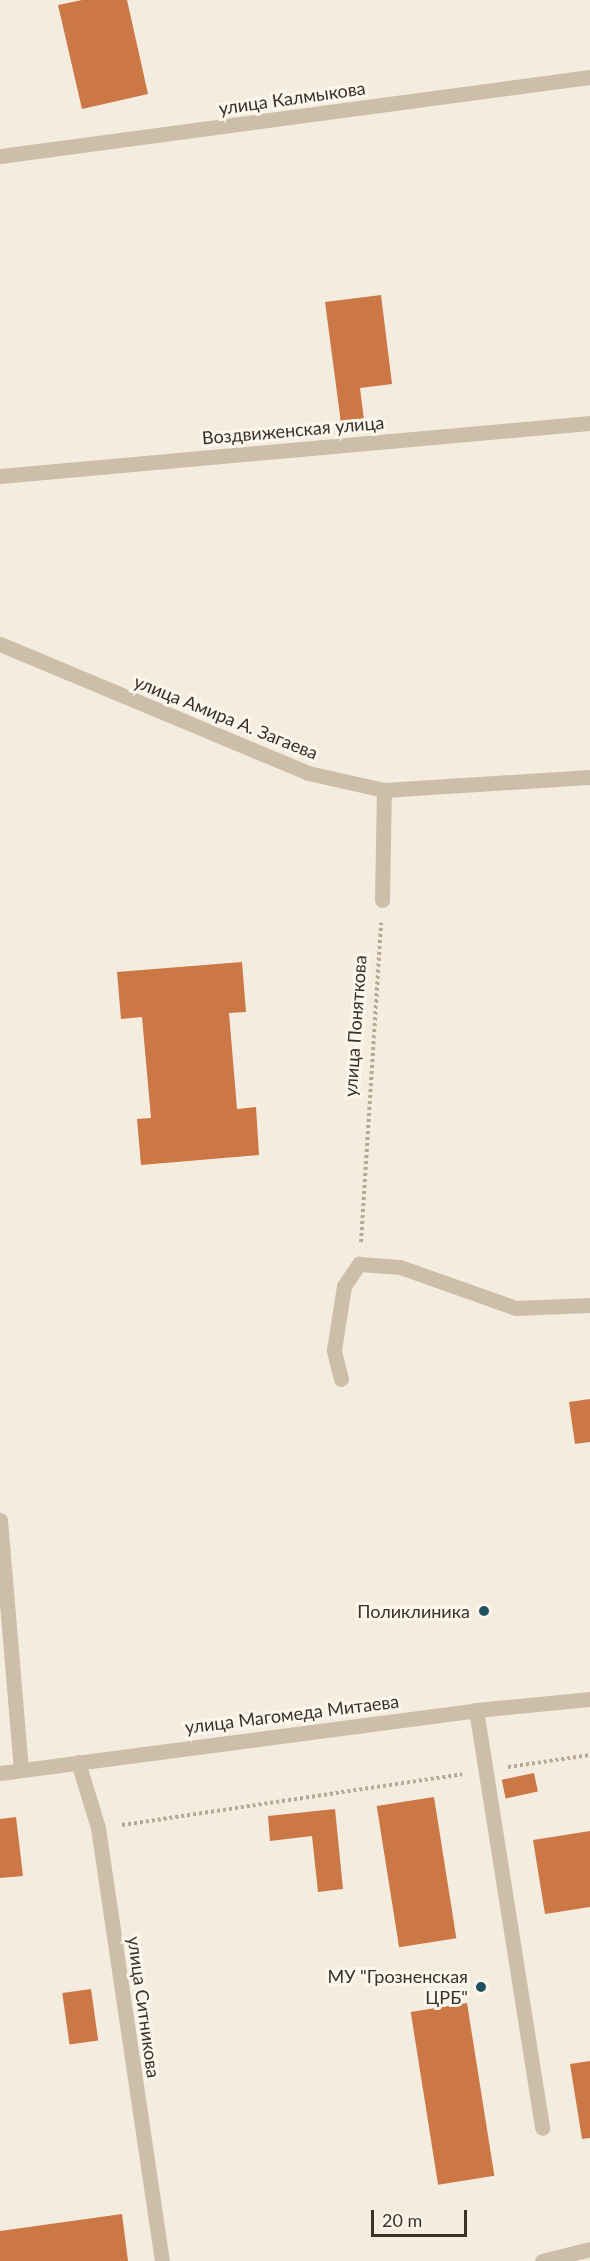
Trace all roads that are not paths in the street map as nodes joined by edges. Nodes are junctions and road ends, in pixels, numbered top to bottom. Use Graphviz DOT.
graph roads {
  1 [pos="590,77"];
  2 [pos="0,156"];
  3 [pos="590,423"];
  4 [pos="0,476"];
  5 [pos="0,644"];
  6 [pos="590,777"];
  7 [pos="384,790"];
  8 [pos="382,900"];
  9 [pos="590,1305"];
  10 [pos="341,1379"];
  11 [pos="0,1520"];
  12 [pos="590,1699"];
  13 [pos="476,1710"];
  14 [pos="78,1762"];
  15 [pos="21,1770"];
  16 [pos="0,1773"];
  17 [pos="542,2128"];
  18 [pos="590,2249"];
  19 [pos="162,2261"];
  20 [pos="542,2261"];
  1 -- 2 [label="street, улица Калмыкова"];
  3 -- 4 [label="street, Воздвиженская улица"];
  5 -- 7 [label="street, улица Амира А. Загаева"];
  6 -- 7 [label="street, улица Амира А. Загаева"];
  7 -- 8 [label="street"];
  9 -- 10 [label="street"];
  11 -- 15 [label="street"];
  12 -- 13 [label="street, улица Магомеда Митаева"];
  13 -- 14 [label="street, улица Магомеда Митаева"];
  13 -- 17 [label="street"];
  14 -- 15 [label="street, улица Магомеда Митаева"];
  14 -- 19 [label="street, улица Ситникова"];
  15 -- 16 [label="street, улица Магомеда Митаева"];
  18 -- 20 [label="street"];
}
